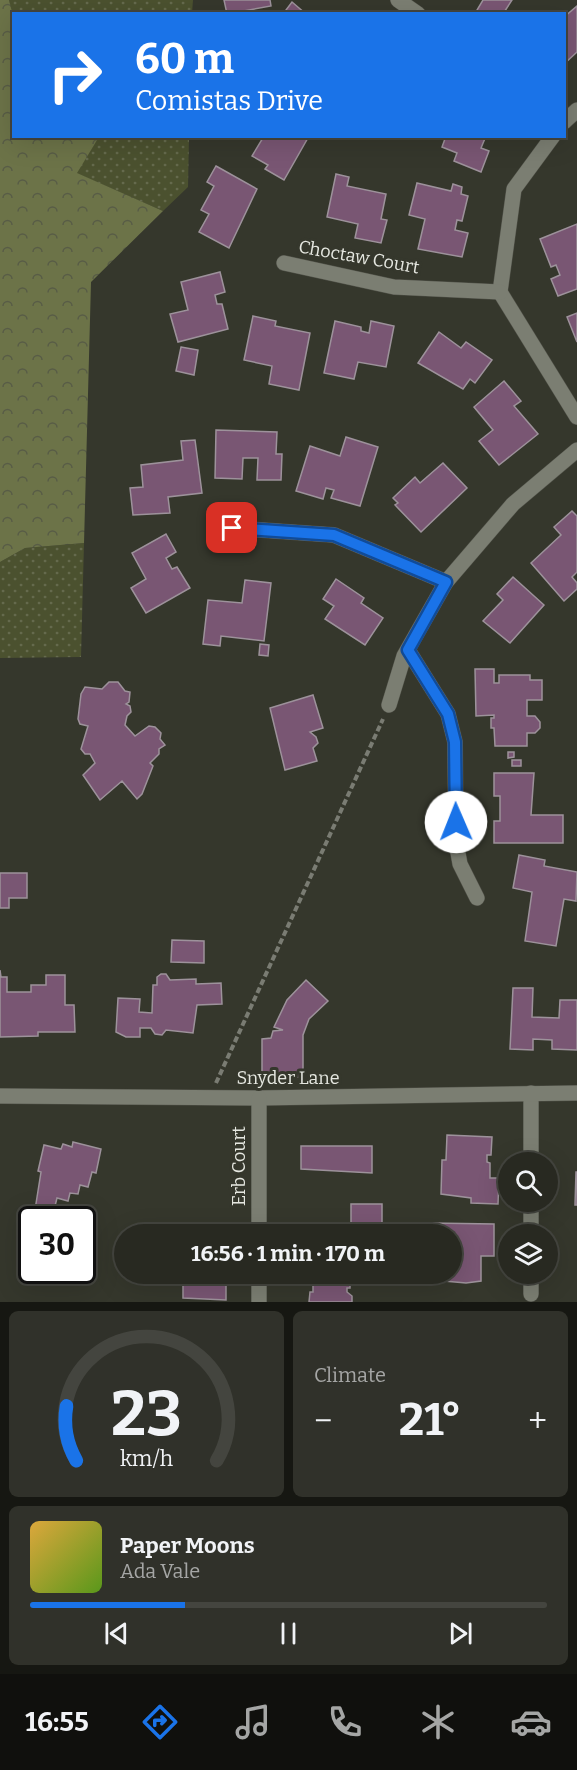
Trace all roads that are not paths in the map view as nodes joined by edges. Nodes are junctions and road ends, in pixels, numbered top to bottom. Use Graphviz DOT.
graph roads {
  1 [pos="398,0"];
  2 [pos="415,12"];
  3 [pos="552,138"];
  4 [pos="284,263"];
  5 [pos="500,292"];
  6 [pos="577,417"];
  7 [pos="577,450"];
  8 [pos="232,528"];
  9 [pos="446,582"];
  10 [pos="408,650"];
  11 [pos="389,705"];
  12 [pos="477,898"];
  13 [pos="531,1093"];
  14 [pos="577,1093"];
  15 [pos="0,1096"];
  16 [pos="259,1098"];
  17 [pos="531,1152"];
  18 [pos="259,1224"];
  19 [pos="259,1284"];
  20 [pos="531,1284"];
  21 [pos="531,1294"];
  22 [pos="258,1302"];
  1 -- 2 [label="street"];
  3 -- 5 [label="street"];
  4 -- 5 [label="street, Choctaw Court"];
  5 -- 6 [label="street"];
  7 -- 9 [label="street"];
  8 -- 9 [label="street"];
  9 -- 10 [label="street"];
  10 -- 11 [label="street"];
  10 -- 12 [label="street"];
  13 -- 14 [label="street, Snyder Lane"];
  13 -- 16 [label="street, Snyder Lane"];
  13 -- 17 [label="street"];
  15 -- 16 [label="street, Snyder Lane"];
  16 -- 18 [label="street, Erb Court"];
  19 -- 22 [label="street"];
  20 -- 21 [label="street"];
}
